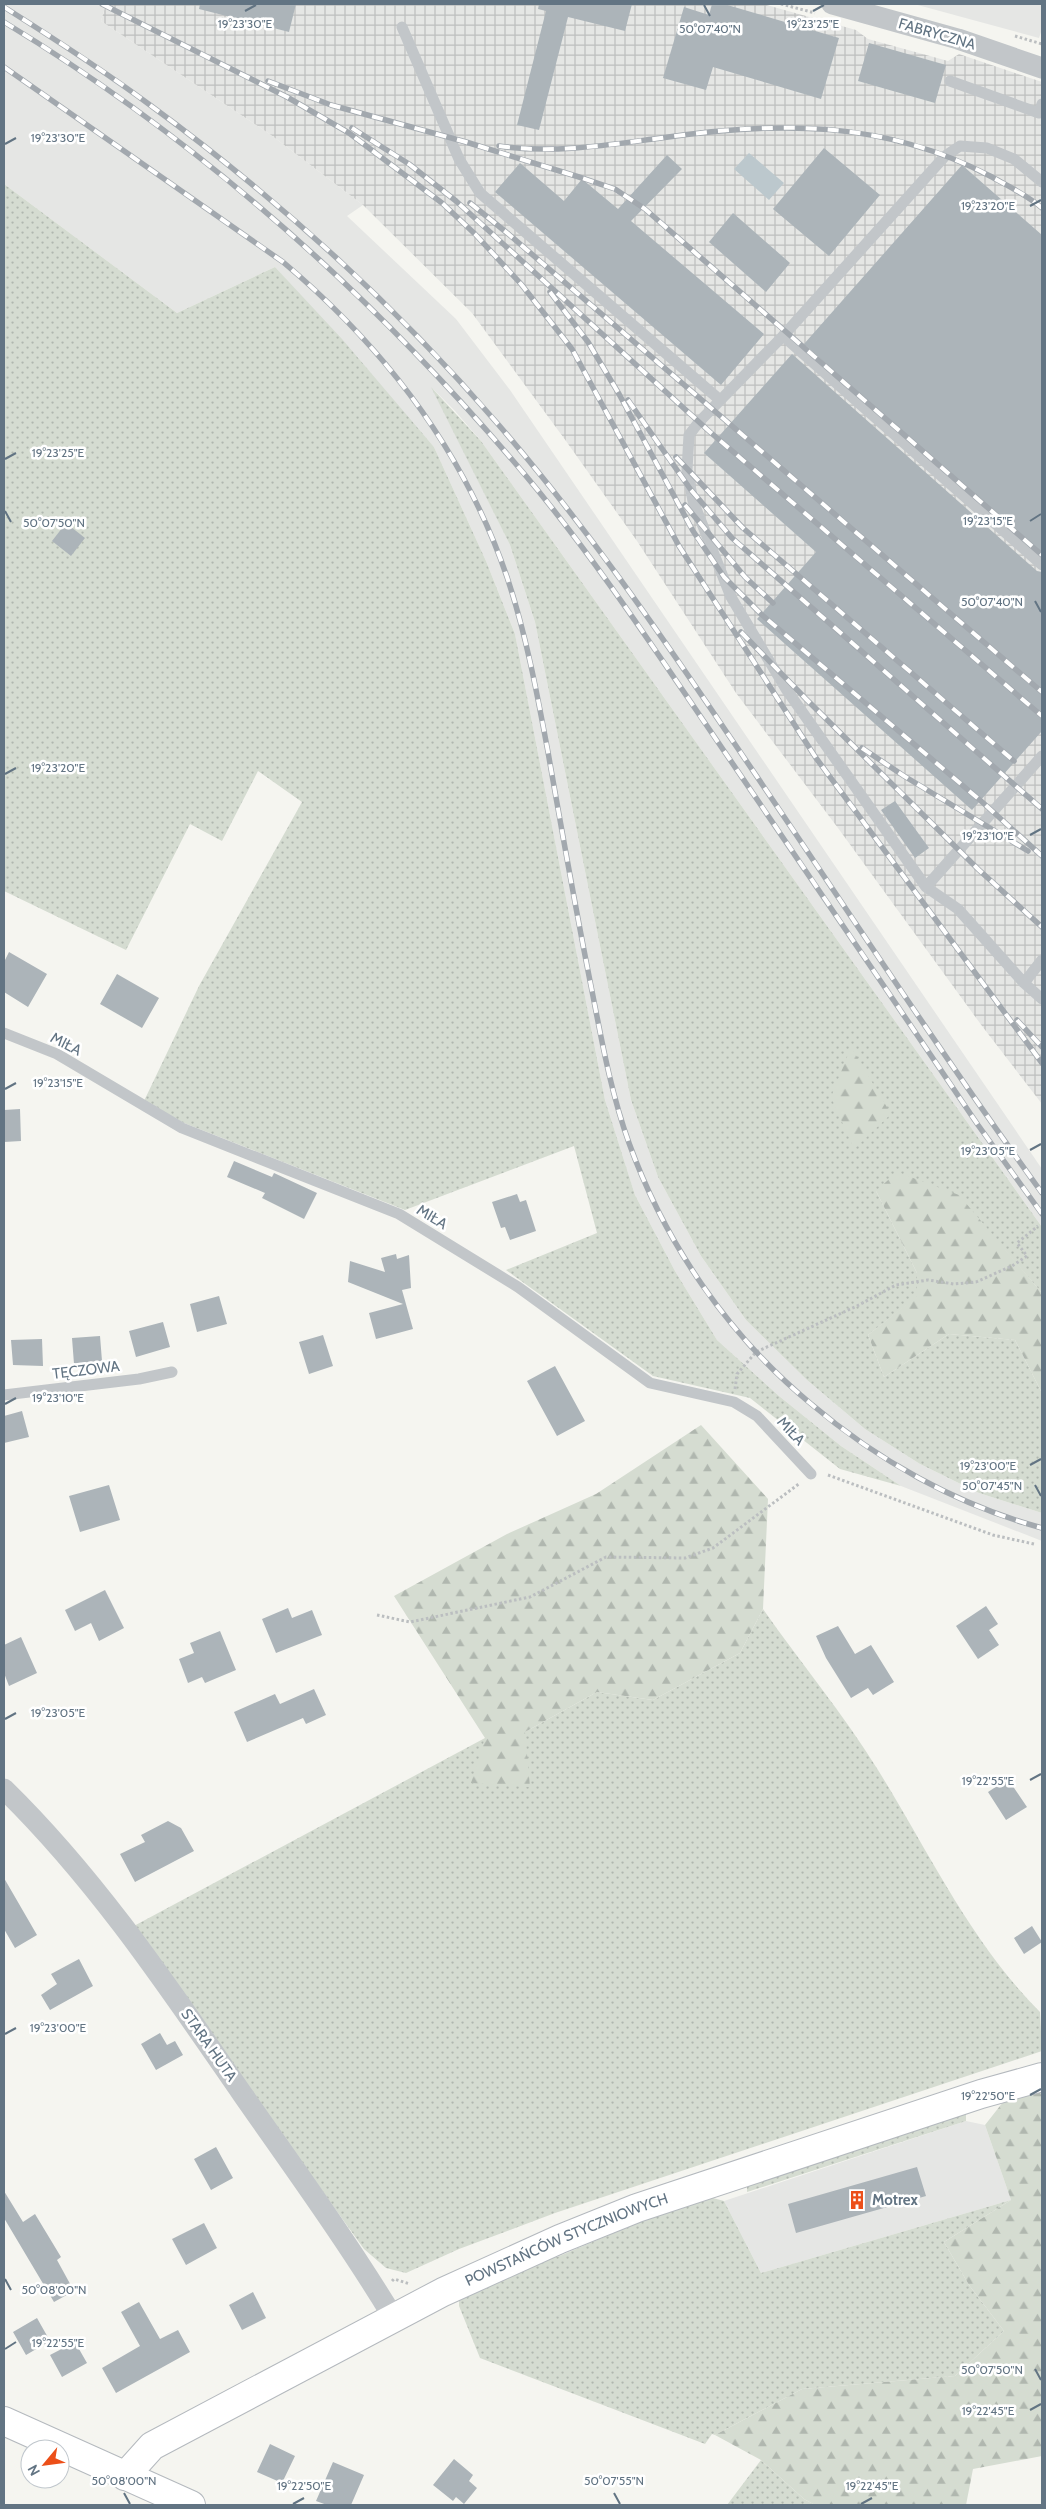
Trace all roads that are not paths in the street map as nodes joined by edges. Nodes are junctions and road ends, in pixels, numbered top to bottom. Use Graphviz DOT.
graph roads {
  1 [pos="832,4"];
  2 [pos="402,27"];
  3 [pos="1042,68"];
  4 [pos="950,81"];
  5 [pos="1042,104"];
  6 [pos="1042,182"];
  7 [pos="783,336"];
  8 [pos="720,400"];
  9 [pos="1042,564"];
  10 [pos="1042,756"];
  11 [pos="926,888"];
  12 [pos="1042,960"];
  13 [pos="1024,982"];
  14 [pos="1042,999"];
  15 [pos="4,1033"];
  16 [pos="172,1372"];
  17 [pos="4,1394"];
  18 [pos="811,1474"];
  19 [pos="4,1789"];
  20 [pos="1042,2077"];
  21 [pos="393,2318"];
  22 [pos="4,2421"];
  23 [pos="125,2476"];
  24 [pos="191,2505"];
  1 -- 3 [label="street, FABRYCZNA"];
  2 -- 8 [label="lane"];
  4 -- 5 [label="lane"];
  6 -- 7 [label="lane"];
  7 -- 8 [label="lane"];
  7 -- 9 [label="lane"];
  8 -- 11 [label="lane"];
  10 -- 11 [label="lane"];
  11 -- 13 [label="lane"];
  12 -- 13 [label="lane"];
  13 -- 14 [label="lane"];
  15 -- 18 [label="lane, MIŁA"];
  16 -- 17 [label="lane, TĘCZOWA"];
  19 -- 21 [label="street, STARA HUTA"];
  20 -- 21 [label="street, POWSTAŃCÓW STYCZNIOWYCH"];
  21 -- 23 [label="street, POWSTAŃCÓW STYCZNIOWYCH"];
  22 -- 23 [label="street"];
  23 -- 24 [label="street"];
}
